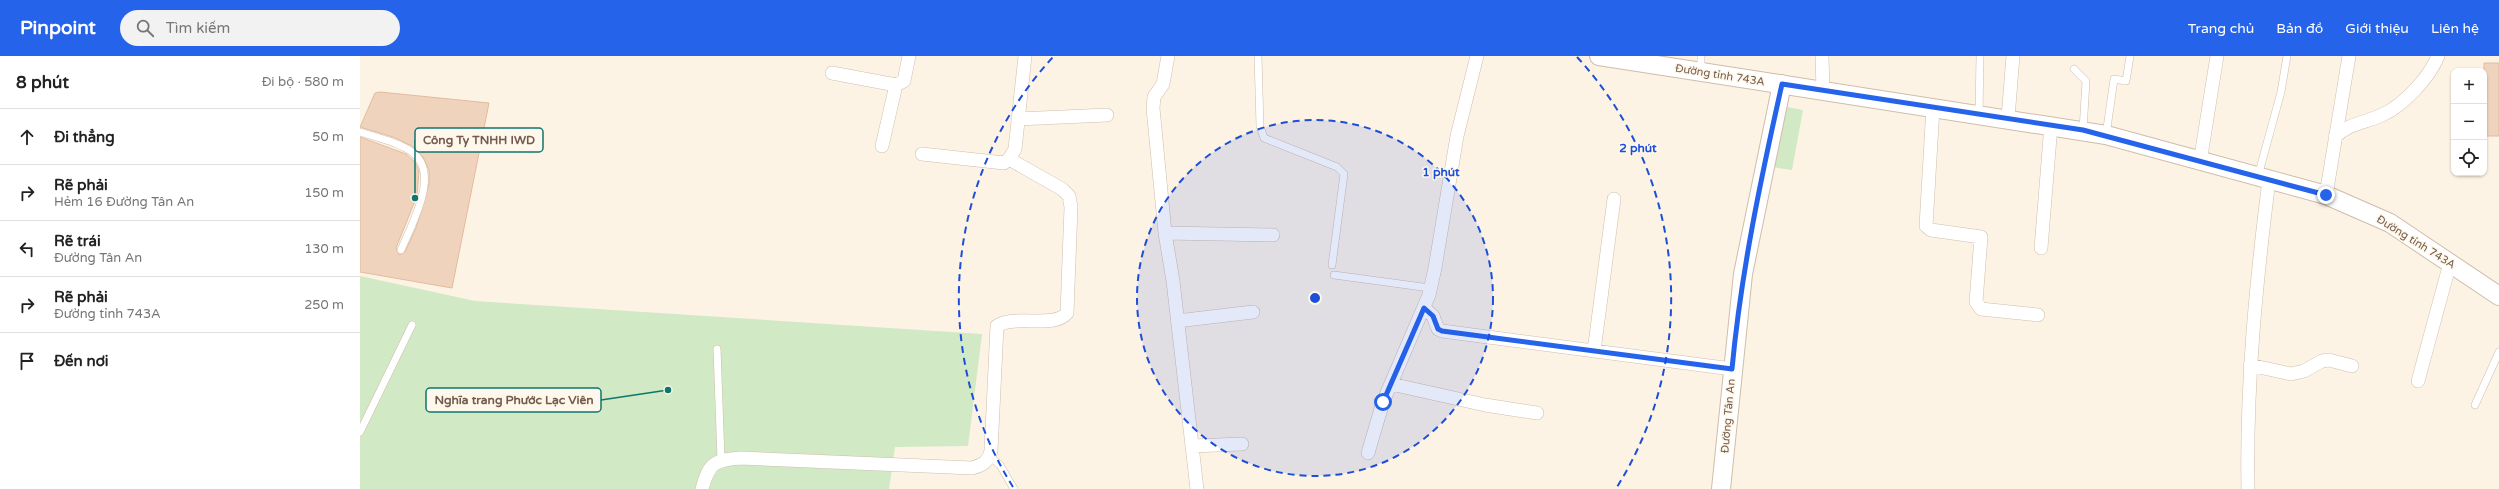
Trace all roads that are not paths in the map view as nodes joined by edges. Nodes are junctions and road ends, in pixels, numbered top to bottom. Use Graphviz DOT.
graph roads {
  1 [pos="909,56"];
  2 [pos="1025,56"];
  3 [pos="1168,56"];
  4 [pos="1258,56"];
  5 [pos="1477,56"];
  6 [pos="1599,56"];
  7 [pos="1822,56"];
  8 [pos="1980,56"];
  9 [pos="2013,56"];
  10 [pos="2130,56"];
  11 [pos="2217,56"];
  12 [pos="2287,56"];
  13 [pos="2349,56"];
  14 [pos="2438,56"];
  15 [pos="1701,64"];
  16 [pos="2074,69"];
  17 [pos="832,73"];
  18 [pos="1782,84"];
  19 [pos="896,86"];
  20 [pos="1823,90"];
  21 [pos="1934,107"];
  22 [pos="1979,114"];
  23 [pos="1107,115"];
  24 [pos="2008,118"];
  25 [pos="1018,119"];
  26 [pos="2051,125"];
  27 [pos="2083,130"];
  28 [pos="360,132"];
  29 [pos="2106,135"];
  30 [pos="2335,136"];
  31 [pos="882,146"];
  32 [pos="922,154"];
  33 [pos="1009,159"];
  34 [pos="2200,162"];
  35 [pos="2264,178"];
  36 [pos="2326,195"];
  37 [pos="1614,199"];
  38 [pos="1165,233"];
  39 [pos="1273,235"];
  40 [pos="2041,248"];
  41 [pos="401,250"];
  42 [pos="2450,263"];
  43 [pos="1332,265"];
  44 [pos="1334,275"];
  45 [pos="1430,288"];
  46 [pos="2499,296"];
  47 [pos="1424,308"];
  48 [pos="1253,312"];
  49 [pos="2038,315"];
  50 [pos="1177,321"];
  51 [pos="412,325"];
  52 [pos="717,349"];
  53 [pos="1594,351"];
  54 [pos="2499,352"];
  55 [pos="2250,365"];
  56 [pos="2352,366"];
  57 [pos="1732,369"];
  58 [pos="2418,381"];
  59 [pos="1391,384"];
  60 [pos="2475,405"];
  61 [pos="1537,413"];
  62 [pos="360,432"];
  63 [pos="1242,444"];
  64 [pos="1192,446"];
  65 [pos="1368,453"];
  66 [pos="989,456"];
  67 [pos="721,459"];
  68 [pos="702,489"];
  69 [pos="1014,489"];
  70 [pos="1197,489"];
  71 [pos="1721,489"];
  72 [pos="2248,489"];
  1 -- 19 [label="street"];
  2 -- 25 [label="street"];
  3 -- 38 [label="street"];
  4 -- 43 [label="lane"];
  5 -- 45 [label="street"];
  6 -- 15 [label="main road, Đường tỉnh 743A"];
  7 -- 20 [label="street"];
  8 -- 22 [label="lane"];
  9 -- 24 [label="street"];
  10 -- 29 [label="lane"];
  11 -- 34 [label="street"];
  12 -- 35 [label="lane"];
  13 -- 30 [label="street"];
  14 -- 30 [label="street"];
  15 -- 18 [label="main road, Đường tỉnh 743A"];
  16 -- 27 [label="lane"];
  17 -- 19 [label="street"];
  18 -- 20 [label="main road, Đường tỉnh 743A"];
  18 -- 57 [label="main road, Đường Tân An"];
  19 -- 31 [label="street"];
  20 -- 21 [label="main road, Đường tỉnh 743A"];
  21 -- 22 [label="main road, Đường tỉnh 743A"];
  21 -- 49 [label="street"];
  22 -- 24 [label="main road, Đường tỉnh 743A"];
  23 -- 25 [label="street"];
  24 -- 26 [label="main road, Đường tỉnh 743A"];
  25 -- 33 [label="street"];
  26 -- 27 [label="main road, Đường tỉnh 743A"];
  26 -- 40 [label="street"];
  27 -- 29 [label="main road, Đường tỉnh 743A"];
  28 -- 41 [label="lane"];
  29 -- 34 [label="main road, Đường tỉnh 743A"];
  30 -- 36 [label="street"];
  32 -- 33 [label="street"];
  33 -- 66 [label="street"];
  34 -- 35 [label="main road, Đường tỉnh 743A"];
  35 -- 36 [label="main road, Đường tỉnh 743A"];
  35 -- 55 [label="street"];
  36 -- 42 [label="main road, Đường tỉnh 743A"];
  37 -- 53 [label="street"];
  38 -- 39 [label="street"];
  38 -- 50 [label="street"];
  42 -- 46 [label="main road, Đường tỉnh 743A"];
  42 -- 58 [label="street"];
  44 -- 45 [label="lane"];
  45 -- 47 [label="street"];
  47 -- 53 [label="street"];
  47 -- 59 [label="street"];
  48 -- 50 [label="street"];
  50 -- 64 [label="street"];
  51 -- 62 [label="lane"];
  52 -- 67 [label="lane"];
  53 -- 57 [label="street"];
  54 -- 60 [label="lane"];
  55 -- 56 [label="street"];
  55 -- 72 [label="street"];
  57 -- 71 [label="main road, Đường Tân An"];
  59 -- 61 [label="street"];
  59 -- 65 [label="street"];
  63 -- 64 [label="street"];
  64 -- 70 [label="street"];
  66 -- 67 [label="street"];
  66 -- 69 [label="lane"];
  67 -- 68 [label="street"];
}
